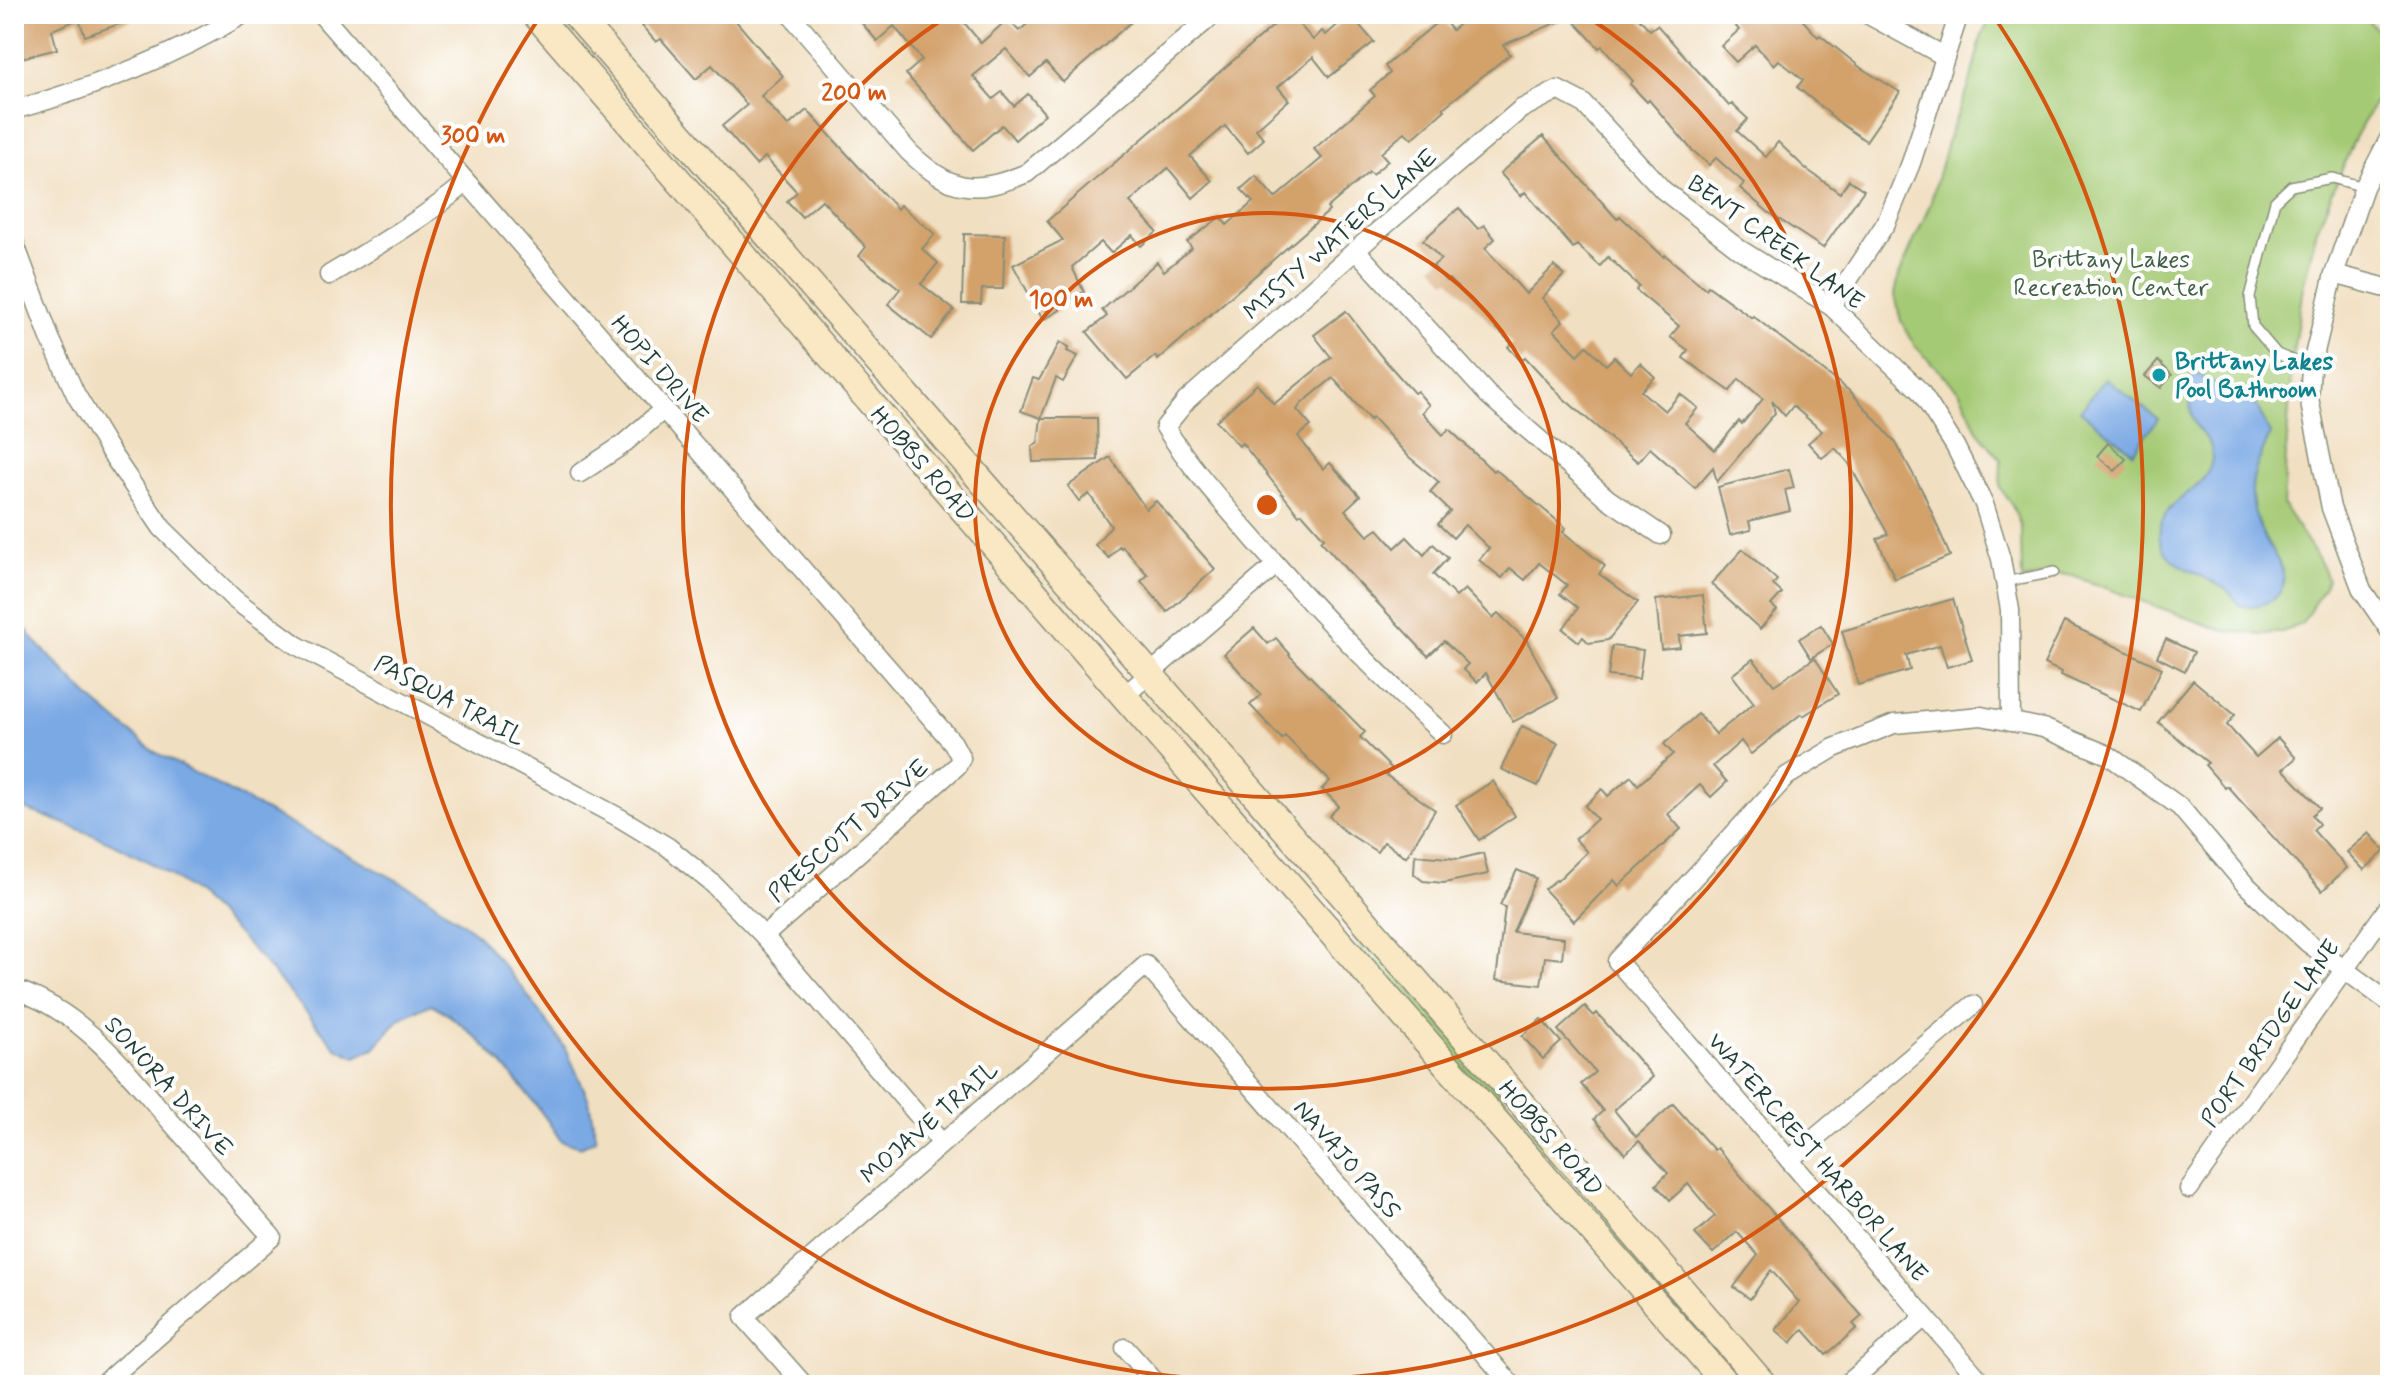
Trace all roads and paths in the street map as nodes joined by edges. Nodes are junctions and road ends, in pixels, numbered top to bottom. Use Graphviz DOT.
graph roads {
  1 [pos="244,14"];
  2 [pos="321,14"];
  3 [pos="535,14"];
  4 [pos="575,14"];
  5 [pos="790,14"];
  6 [pos="1214,14"];
  7 [pos="1867,14"];
  8 [pos="1959,14"];
  9 [pos="1944,56"];
  10 [pos="1558,90"];
  11 [pos="14,110"];
  12 [pos="2390,137"];
  13 [pos="466,183"];
  14 [pos="2364,187"];
  15 [pos="14,242"];
  16 [pos="1356,250"];
  17 [pos="2334,274"];
  18 [pos="329,275"];
  19 [pos="2390,289"];
  20 [pos="1831,306"];
  21 [pos="2311,368"];
  22 [pos="664,409"];
  23 [pos="580,473"];
  24 [pos="1661,535"];
  25 [pos="1276,565"];
  26 [pos="2054,572"];
  27 [pos="2005,582"];
  28 [pos="2390,631"];
  29 [pos="1149,676"];
  30 [pos="1124,696"];
  31 [pos="2011,722"];
  32 [pos="1443,734"];
  33 [pos="961,758"];
  34 [pos="1338,890"];
  35 [pos="2390,905"];
  36 [pos="1314,911"];
  37 [pos="764,936"];
  38 [pos="1146,965"];
  39 [pos="2343,970"];
  40 [pos="14,989"];
  41 [pos="2390,1003"];
  42 [pos="1973,1005"];
  43 [pos="941,1142"];
  44 [pos="1789,1160"];
  45 [pos="2189,1189"];
  46 [pos="1925,1317"];
  47 [pos="1125,1348"];
  48 [pos="102,1385"];
  49 [pos="804,1385"];
  50 [pos="1158,1385"];
  51 [pos="1512,1385"];
  52 [pos="1727,1385"];
  53 [pos="1764,1385"];
  54 [pos="1846,1385"];
  55 [pos="1984,1385"];
  1 -- 11 [label="street"];
  2 -- 13 [label="street, HOPI DRIVE"];
  3 -- 30 [label="street, HOBBS ROAD"];
  4 -- 29 [label="street, HOBBS ROAD"];
  5 -- 6 [label="street"];
  7 -- 9 [label="street"];
  8 -- 9 [label="street"];
  9 -- 20 [label="street"];
  10 -- 16 [label="street, MISTY WATERS LANE"];
  10 -- 20 [label="street, BENT CREEK LANE"];
  12 -- 14 [label="street"];
  13 -- 18 [label="street"];
  13 -- 22 [label="street, HOPI DRIVE"];
  14 -- 17 [label="street"];
  14 -- 21 [label="lane"];
  15 -- 37 [label="street, PASQUA TRAIL"];
  16 -- 24 [label="street"];
  16 -- 25 [label="street, MISTY WATERS LANE"];
  17 -- 19 [label="street"];
  17 -- 21 [label="street"];
  20 -- 27 [label="street, BENT CREEK LANE"];
  21 -- 28 [label="street"];
  22 -- 23 [label="street"];
  22 -- 33 [label="street, HOPI DRIVE"];
  25 -- 29 [label="street"];
  25 -- 32 [label="street"];
  26 -- 27 [label="lane"];
  27 -- 31 [label="street, BENT CREEK LANE"];
  29 -- 30 [label="street"];
  29 -- 34 [label="street, HOBBS ROAD"];
  30 -- 36 [label="street, HOBBS ROAD"];
  31 -- 39 [label="street"];
  31 -- 44 [label="street, WATERCREST HARBOR LANE"];
  33 -- 37 [label="street, PRESCOTT DRIVE"];
  34 -- 36 [label="street"];
  34 -- 53 [label="street, HOBBS ROAD"];
  35 -- 39 [label="street, PORT BRIDGE LANE"];
  36 -- 52 [label="street, HOBBS ROAD"];
  37 -- 43 [label="street, PASQUA TRAIL"];
  38 -- 43 [label="street, MOJAVE TRAIL"];
  38 -- 51 [label="street, NAVAJO PASS"];
  39 -- 41 [label="street"];
  39 -- 45 [label="street, PORT BRIDGE LANE"];
  40 -- 48 [label="street, SONORA DRIVE"];
  42 -- 44 [label="street"];
  43 -- 49 [label="street, MOJAVE TRAIL"];
  44 -- 46 [label="street, WATERCREST HARBOR LANE"];
  46 -- 54 [label="street"];
  46 -- 55 [label="street, WATERCREST HARBOR LANE"];
  47 -- 50 [label="street"];
}
